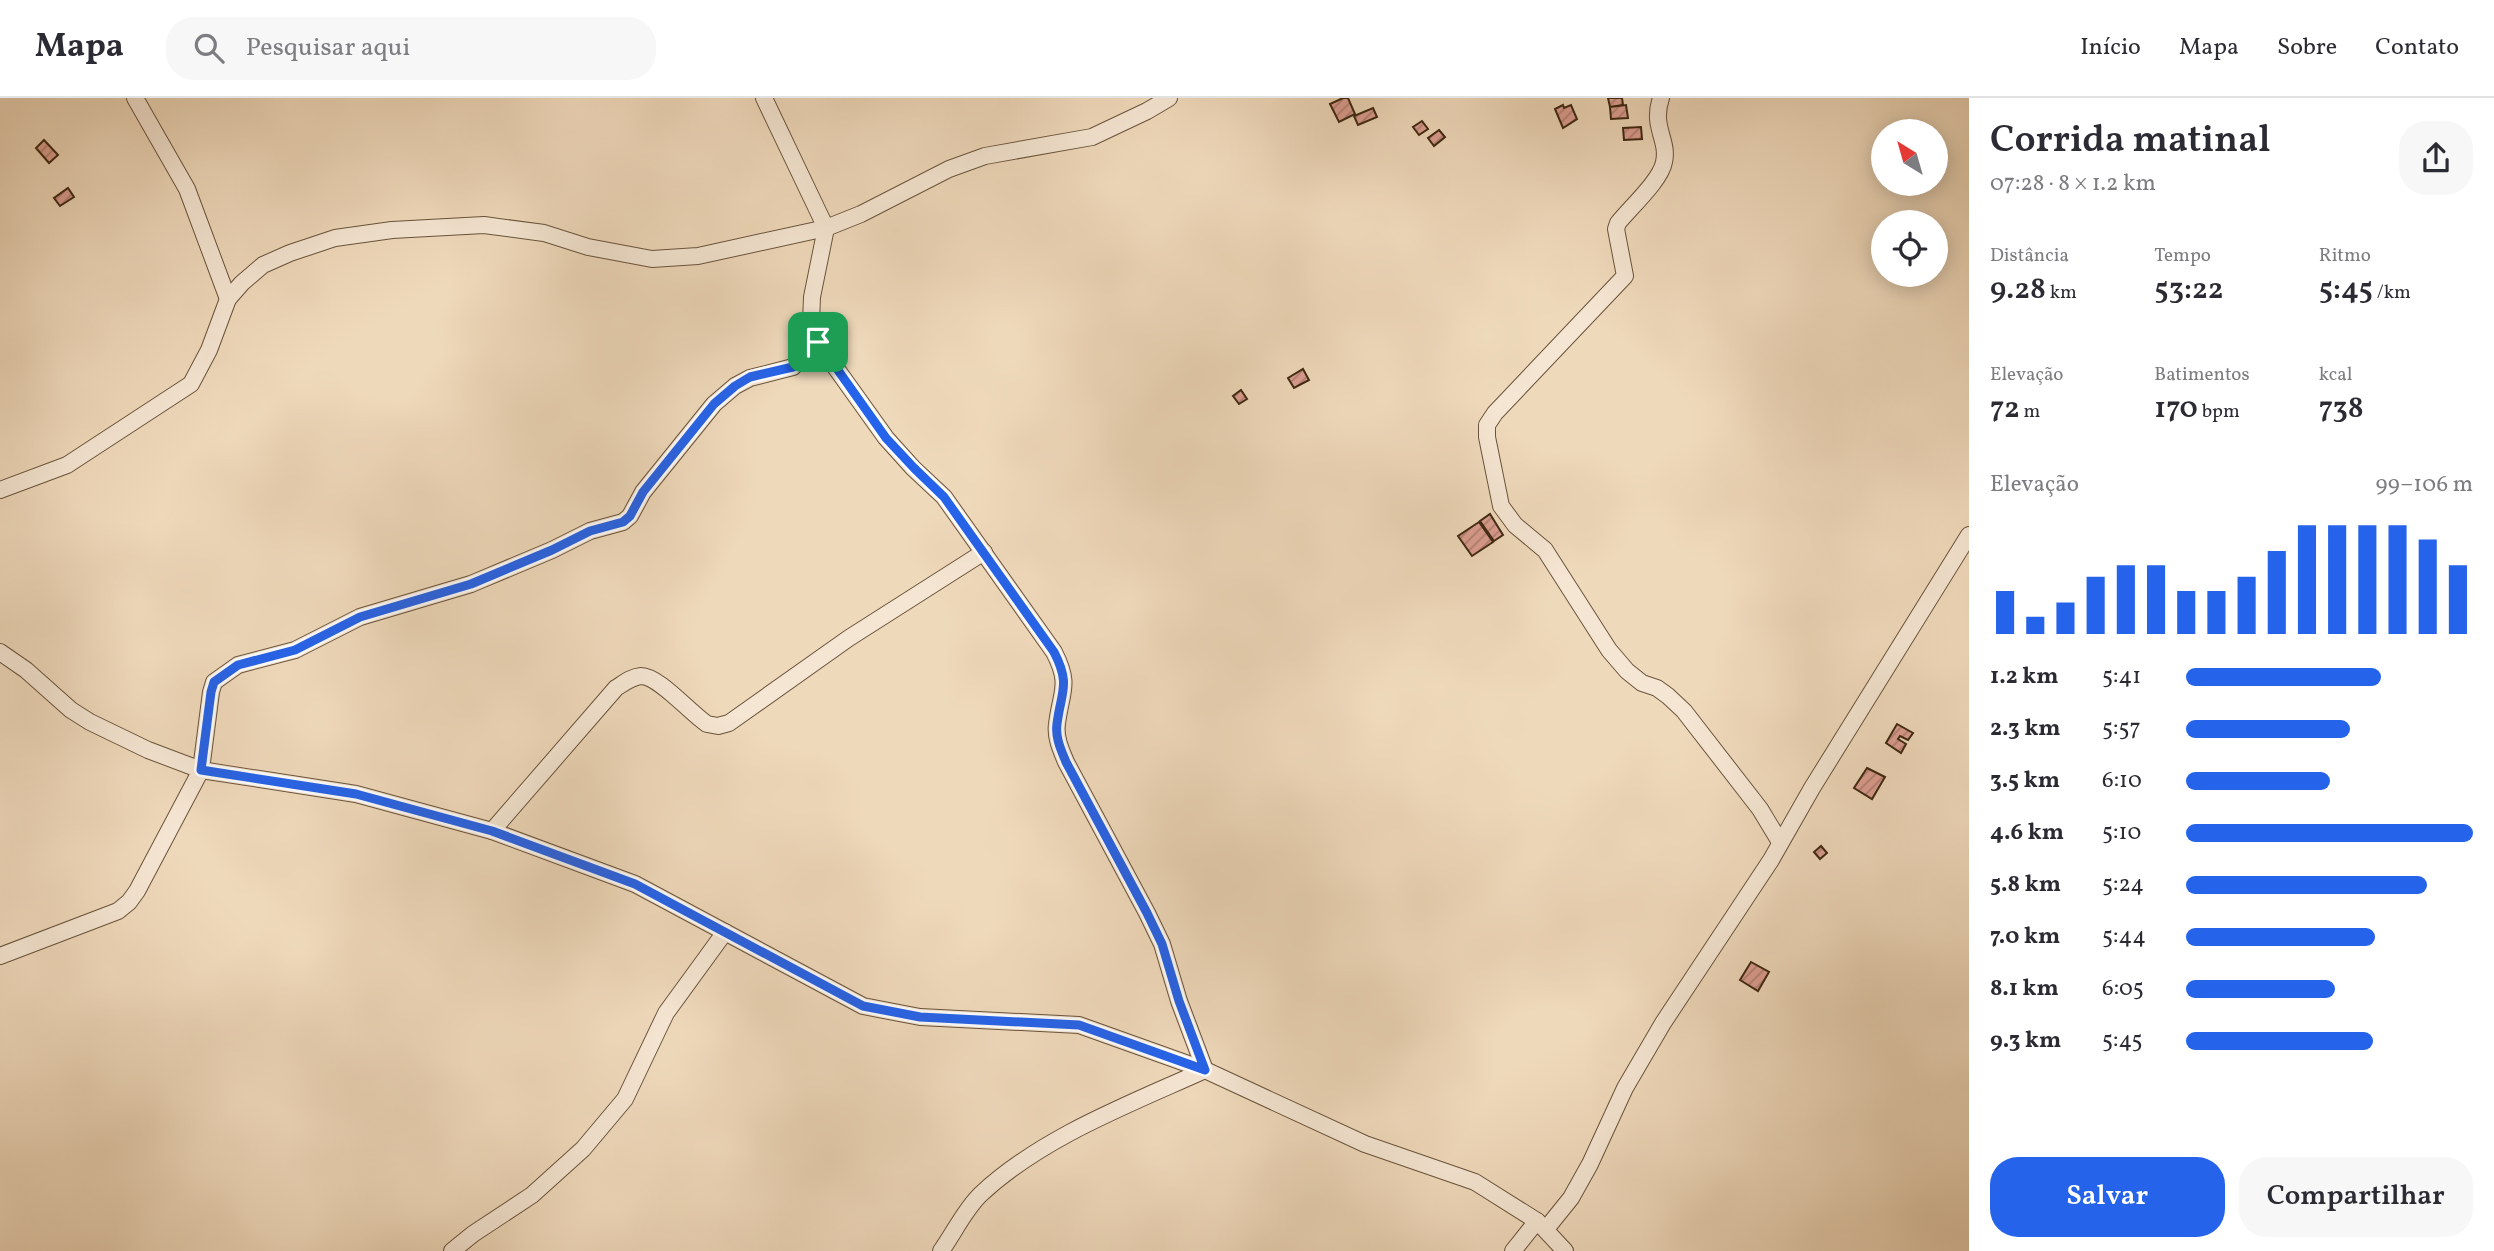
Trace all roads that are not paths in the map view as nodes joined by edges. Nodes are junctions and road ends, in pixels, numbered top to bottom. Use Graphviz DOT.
graph roads {
  1 [pos="135,98"];
  2 [pos="764,98"];
  3 [pos="1169,98"];
  4 [pos="1661,98"];
  5 [pos="826,228"];
  6 [pos="228,299"];
  7 [pos="818,342"];
  8 [pos="0,490"];
  9 [pos="1969,535"];
  10 [pos="984,552"];
  11 [pos="0,652"];
  12 [pos="201,770"];
  13 [pos="492,831"];
  14 [pos="1780,842"];
  15 [pos="725,932"];
  16 [pos="0,956"];
  17 [pos="1205,1070"];
  18 [pos="1541,1225"];
  19 [pos="452,1251"];
  20 [pos="942,1251"];
  21 [pos="1513,1251"];
  22 [pos="1565,1251"];
  1 -- 6 [label="street"];
  2 -- 5 [label="street"];
  3 -- 5 [label="street"];
  4 -- 14 [label="street"];
  5 -- 6 [label="street"];
  5 -- 7 [label="street"];
  6 -- 8 [label="street"];
  7 -- 10 [label="street"];
  7 -- 12 [label="street"];
  9 -- 14 [label="street"];
  10 -- 13 [label="street"];
  10 -- 17 [label="street"];
  11 -- 12 [label="street"];
  12 -- 13 [label="street"];
  12 -- 16 [label="street"];
  13 -- 15 [label="street"];
  14 -- 18 [label="street"];
  15 -- 17 [label="street"];
  15 -- 19 [label="street"];
  17 -- 18 [label="street"];
  17 -- 20 [label="street"];
  18 -- 21 [label="street"];
  18 -- 22 [label="street"];
}
